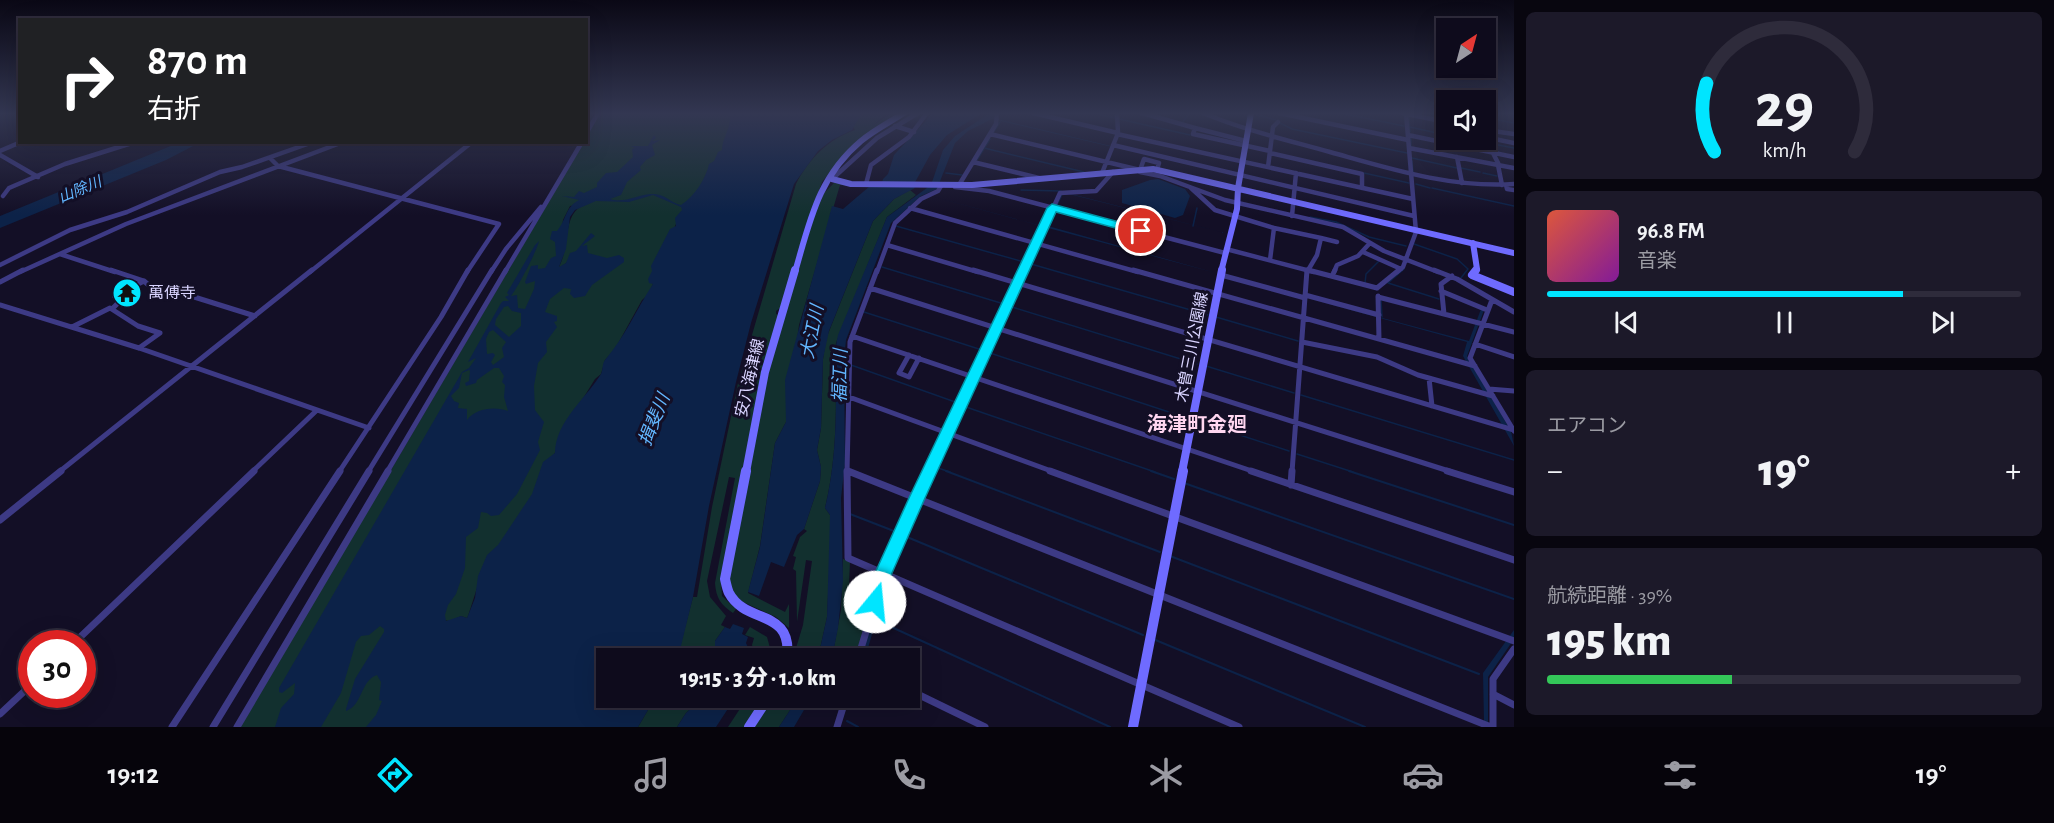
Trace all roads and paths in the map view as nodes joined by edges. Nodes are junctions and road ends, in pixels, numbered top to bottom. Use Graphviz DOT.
graph roads {
  1 [pos="1112,146"];
  2 [pos="119,147"];
  3 [pos="300,147"];
  4 [pos="332,147"];
  5 [pos="466,147"];
  6 [pos="579,147"];
  7 [pos="855,147"];
  8 [pos="867,147"];
  9 [pos="900,147"];
  10 [pos="982,147"];
  11 [pos="1046,147"];
  12 [pos="1116,147"];
  13 [pos="1180,147"];
  14 [pos="1244,147"];
  15 [pos="1256,147"];
  16 [pos="1271,147"];
  17 [pos="1312,147"];
  18 [pos="1409,148"];
  19 [pos="1449,150"];
  20 [pos="1478,150"];
  21 [pos="1492,150"];
  22 [pos="1270,152"];
  23 [pos="0,153"];
  24 [pos="1493,153"];
  25 [pos="1449,155"];
  26 [pos="1457,157"];
  27 [pos="1514,157"];
  28 [pos="270,158"];
  29 [pos="1106,161"];
  30 [pos="1242,161"];
  31 [pos="973,162"];
  32 [pos="838,163"];
  33 [pos="1498,165"];
  34 [pos="1268,166"];
  35 [pos="282,167"];
  36 [pos="1336,168"];
  37 [pos="1514,168"];
  38 [pos="1140,170"];
  39 [pos="1157,170"];
  40 [pos="1132,171"];
  41 [pos="1113,172"];
  42 [pos="1102,173"];
  43 [pos="1296,173"];
  44 [pos="1411,174"];
  45 [pos="1239,175"];
  46 [pos="38,177"];
  47 [pos="832,179"];
  48 [pos="1042,179"];
  49 [pos="1334,181"];
  50 [pos="1462,183"];
  51 [pos="866,184"];
  52 [pos="1514,184"];
  53 [pos="945,185"];
  54 [pos="959,185"];
  55 [pos="1504,185"];
  56 [pos="1189,186"];
  57 [pos="1238,188"];
  58 [pos="1362,188"];
  59 [pos="1295,189"];
  60 [pos="1514,190"];
  61 [pos="818,195"];
  62 [pos="3,196"];
  63 [pos="550,197"];
  64 [pos="402,198"];
  65 [pos="1413,199"];
  66 [pos="1294,201"];
  67 [pos="1238,203"];
  68 [pos="910,208"];
  69 [pos="1054,208"];
  70 [pos="1235,216"];
  71 [pos="1292,216"];
  72 [pos="1414,217"];
  73 [pos="1274,228"];
  74 [pos="1415,230"];
  75 [pos="1321,237"];
  76 [pos="1336,242"];
  77 [pos="1370,243"];
  78 [pos="1473,243"];
  79 [pos="887,244"];
  80 [pos="1038,244"];
  81 [pos="1225,251"];
  82 [pos="1363,252"];
  83 [pos="1514,253"];
  84 [pos="60,254"];
  85 [pos="1406,259"];
  86 [pos="1270,260"];
  87 [pos="0,265"];
  88 [pos="1401,269"];
  89 [pos="1307,270"];
  90 [pos="1221,275"];
  91 [pos="1332,276"];
  92 [pos="1452,276"];
  93 [pos="144,281"];
  94 [pos="0,282"];
  95 [pos="1020,284"];
  96 [pos="870,288"];
  97 [pos="1377,288"];
  98 [pos="1441,291"];
  99 [pos="1514,292"];
  100 [pos="1217,294"];
  101 [pos="1305,297"];
  102 [pos="1378,297"];
  103 [pos="1492,300"];
  104 [pos="0,305"];
  105 [pos="112,309"];
  106 [pos="1488,310"];
  107 [pos="1514,312"];
  108 [pos="1444,314"];
  109 [pos="255,316"];
  110 [pos="1379,316"];
  111 [pos="1304,318"];
  112 [pos="1479,323"];
  113 [pos="72,327"];
  114 [pos="999,328"];
  115 [pos="1514,332"];
  116 [pos="852,336"];
  117 [pos="1380,339"];
  118 [pos="1208,340"];
  119 [pos="1302,342"];
  120 [pos="1475,344"];
  121 [pos="139,348"];
  122 [pos="1514,354"];
  123 [pos="909,355"];
  124 [pos="919,358"];
  125 [pos="1472,365"];
  126 [pos="192,366"];
  127 [pos="1300,367"];
  128 [pos="976,378"];
  129 [pos="1429,378"];
  130 [pos="1514,391"];
  131 [pos="1198,392"];
  132 [pos="1489,393"];
  133 [pos="849,397"];
  134 [pos="1432,406"];
  135 [pos="316,411"];
  136 [pos="1295,422"];
  137 [pos="369,428"];
  138 [pos="1511,430"];
  139 [pos="950,435"];
  140 [pos="1187,449"];
  141 [pos="848,471"];
  142 [pos="1291,485"];
  143 [pos="1514,492"];
  144 [pos="920,499"];
  145 [pos="1174,516"];
  146 [pos="0,520"];
  147 [pos="1514,560"];
  148 [pos="886,574"];
  149 [pos="1159,594"];
  150 [pos="88,630"];
  151 [pos="1506,638"];
  152 [pos="1514,641"];
  153 [pos="788,648"];
  154 [pos="861,648"];
  155 [pos="1514,649"];
  156 [pos="1141,685"];
  157 [pos="1493,693"];
  158 [pos="920,695"];
  159 [pos="18,697"];
  160 [pos="1514,705"];
  161 [pos="761,708"];
  162 [pos="843,708"];
  163 [pos="0,714"];
  164 [pos="1489,726"];
  165 [pos="172,727"];
  166 [pos="213,727"];
  167 [pos="237,727"];
  168 [pos="749,727"];
  169 [pos="837,727"];
  170 [pos="985,727"];
  171 [pos="1133,727"];
  172 [pos="1239,727"];
  1 -- 29 [label="street"];
  2 -- 46 [label="street"];
  3 -- 28 [label="street"];
  4 -- 35 [label="street"];
  5 -- 64 [label="street"];
  6 -- 63 [label="street"];
  7 -- 32 [label="main road, 安八海津線"];
  8 -- 47 [label="street"];
  9 -- 51 [label="street"];
  10 -- 31 [label="street"];
  11 -- 29 [label="street"];
  12 -- 45 [label="street"];
  13 -- 30 [label="street"];
  14 -- 30 [label="main road, 木曽三川公園線"];
  15 -- 22 [label="street"];
  16 -- 22 [label="street"];
  17 -- 44 [label="street"];
  18 -- 25 [label="street"];
  18 -- 44 [label="street"];
  19 -- 25 [label="street"];
  20 -- 24 [label="street"];
  21 -- 24 [label="street"];
  22 -- 34 [label="street"];
  22 -- 36 [label="street"];
  23 -- 46 [label="street"];
  24 -- 27 [label="street"];
  24 -- 33 [label="street"];
  25 -- 26 [label="street"];
  26 -- 33 [label="street"];
  26 -- 50 [label="street"];
  28 -- 35 [label="street"];
  28 -- 87 [label="street"];
  29 -- 38 [label="street"];
  29 -- 42 [label="street"];
  30 -- 34 [label="street"];
  30 -- 45 [label="main road, 木曽三川公園線"];
  31 -- 48 [label="street"];
  31 -- 54 [label="street"];
  32 -- 47 [label="street"];
  32 -- 61 [label="main road, 安八海津線"];
  33 -- 37 [label="street"];
  33 -- 55 [label="street"];
  34 -- 43 [label="street"];
  35 -- 64 [label="street"];
  35 -- 84 [label="street"];
  36 -- 49 [label="street"];
  36 -- 58 [label="street"];
  38 -- 39 [label="main road"];
  38 -- 39 [label="street"];
  38 -- 40 [label="main road"];
  39 -- 57 [label="main road"];
  40 -- 41 [label="main road"];
  40 -- 56 [label="street"];
  41 -- 42 [label="main road"];
  41 -- 69 [label="street"];
  42 -- 48 [label="main road"];
  43 -- 49 [label="street"];
  43 -- 59 [label="street"];
  44 -- 50 [label="street"];
  44 -- 65 [label="street"];
  45 -- 57 [label="main road, 木曽三川公園線"];
  45 -- 59 [label="street"];
  46 -- 62 [label="street"];
  47 -- 51 [label="main road"];
  47 -- 61 [label="street"];
  48 -- 54 [label="main road"];
  49 -- 58 [label="street"];
  50 -- 55 [label="street"];
  51 -- 53 [label="main road"];
  52 -- 55 [label="street"];
  53 -- 54 [label="main road"];
  53 -- 68 [label="street"];
  53 -- 69 [label="street"];
  55 -- 60 [label="street"];
  56 -- 67 [label="street"];
  56 -- 70 [label="street"];
  57 -- 66 [label="main road"];
  57 -- 67 [label="main road, 木曽三川公園線"];
  58 -- 65 [label="street"];
  59 -- 66 [label="street"];
  59 -- 72 [label="street"];
  61 -- 153 [label="main road, 安八海津線"];
  63 -- 166 [label="street"];
  63 -- 167 [label="street"];
  64 -- 109 [label="street"];
  64 -- 137 [label="street"];
  65 -- 72 [label="street"];
  66 -- 71 [label="street"];
  66 -- 74 [label="main road"];
  67 -- 70 [label="main road, 木曽三川公園線"];
  67 -- 71 [label="street"];
  68 -- 79 [label="street"];
  68 -- 80 [label="street"];
  69 -- 80 [label="street"];
  69 -- 81 [label="street"];
  70 -- 73 [label="street"];
  70 -- 81 [label="main road, 木曽三川公園線"];
  71 -- 77 [label="street"];
  72 -- 74 [label="street"];
  73 -- 75 [label="street"];
  73 -- 86 [label="street"];
  74 -- 78 [label="main road"];
  74 -- 85 [label="street"];
  75 -- 76 [label="street"];
  75 -- 89 [label="street"];
  77 -- 82 [label="street"];
  77 -- 85 [label="street"];
  78 -- 83 [label="main road"];
  78 -- 99 [label="main road"];
  79 -- 95 [label="street"];
  79 -- 96 [label="street"];
  80 -- 95 [label="street"];
  80 -- 100 [label="street"];
  81 -- 86 [label="street"];
  81 -- 90 [label="main road, 木曽三川公園線"];
  82 -- 88 [label="street"];
  82 -- 91 [label="street"];
  84 -- 93 [label="street"];
  84 -- 94 [label="street"];
  85 -- 88 [label="street"];
  85 -- 92 [label="street"];
  86 -- 89 [label="street"];
  88 -- 97 [label="street"];
  89 -- 91 [label="street"];
  89 -- 101 [label="street"];
  90 -- 100 [label="main road, 木曽三川公園線"];
  90 -- 101 [label="street"];
  91 -- 97 [label="street"];
  92 -- 98 [label="street"];
  92 -- 103 [label="street"];
  93 -- 105 [label="street"];
  93 -- 109 [label="street"];
  95 -- 114 [label="street"];
  95 -- 118 [label="street"];
  96 -- 114 [label="street"];
  96 -- 116 [label="street"];
  97 -- 102 [label="street"];
  98 -- 106 [label="street"];
  98 -- 108 [label="street"];
  100 -- 111 [label="street"];
  100 -- 118 [label="main road, 木曽三川公園線"];
  101 -- 110 [label="street"];
  101 -- 111 [label="street"];
  102 -- 108 [label="street"];
  102 -- 110 [label="street"];
  103 -- 106 [label="street"];
  103 -- 107 [label="street"];
  104 -- 113 [label="street"];
  105 -- 113 [label="street"];
  105 -- 121 [label="street"];
  106 -- 112 [label="street"];
  108 -- 112 [label="street"];
  109 -- 126 [label="street"];
  110 -- 117 [label="street"];
  111 -- 117 [label="street"];
  111 -- 119 [label="street"];
  112 -- 115 [label="street"];
  112 -- 120 [label="street"];
  113 -- 121 [label="street"];
  114 -- 128 [label="street"];
  114 -- 131 [label="street"];
  116 -- 123 [label="street"];
  116 -- 133 [label="street"];
  117 -- 125 [label="street"];
  118 -- 127 [label="street"];
  118 -- 131 [label="main road, 木曽三川公園線"];
  119 -- 127 [label="street"];
  119 -- 129 [label="street"];
  120 -- 122 [label="street"];
  120 -- 125 [label="street"];
  121 -- 126 [label="street"];
  123 -- 124 [label="street"];
  123 -- 124 [label="street"];
  124 -- 128 [label="street"];
  125 -- 132 [label="street"];
  126 -- 135 [label="street"];
  126 -- 146 [label="street"];
  127 -- 134 [label="street"];
  127 -- 136 [label="street"];
  128 -- 139 [label="street"];
  128 -- 140 [label="street"];
  129 -- 132 [label="street"];
  129 -- 134 [label="street"];
  130 -- 132 [label="street"];
  131 -- 136 [label="street"];
  131 -- 140 [label="main road, 木曽三川公園線"];
  132 -- 138 [label="street"];
  133 -- 139 [label="street"];
  133 -- 141 [label="street"];
  134 -- 138 [label="street"];
  135 -- 137 [label="street"];
  135 -- 150 [label="street"];
  136 -- 142 [label="street"];
  136 -- 143 [label="street"];
  137 -- 165 [label="street"];
  139 -- 144 [label="street"];
  139 -- 145 [label="street"];
  140 -- 142 [label="street"];
  140 -- 145 [label="main road, 木曽三川公園線"];
  141 -- 144 [label="street"];
  141 -- 148 [label="street"];
  142 -- 147 [label="street"];
  144 -- 148 [label="street"];
  144 -- 149 [label="street"];
  145 -- 149 [label="main road, 木曽三川公園線"];
  145 -- 151 [label="street"];
  148 -- 154 [label="street"];
  148 -- 156 [label="street"];
  149 -- 156 [label="main road, 木曽三川公園線"];
  149 -- 164 [label="street"];
  151 -- 152 [label="street"];
  155 -- 157 [label="street"];
  156 -- 171 [label="main road, 木曽三川公園線"];
  156 -- 172 [label="street"];
  157 -- 160 [label="street"];
  157 -- 164 [label="street"];
  158 -- 170 [label="street"];
  159 -- 163 [label="street"];
  161 -- 168 [label="main road"];
  162 -- 169 [label="street"];
}
